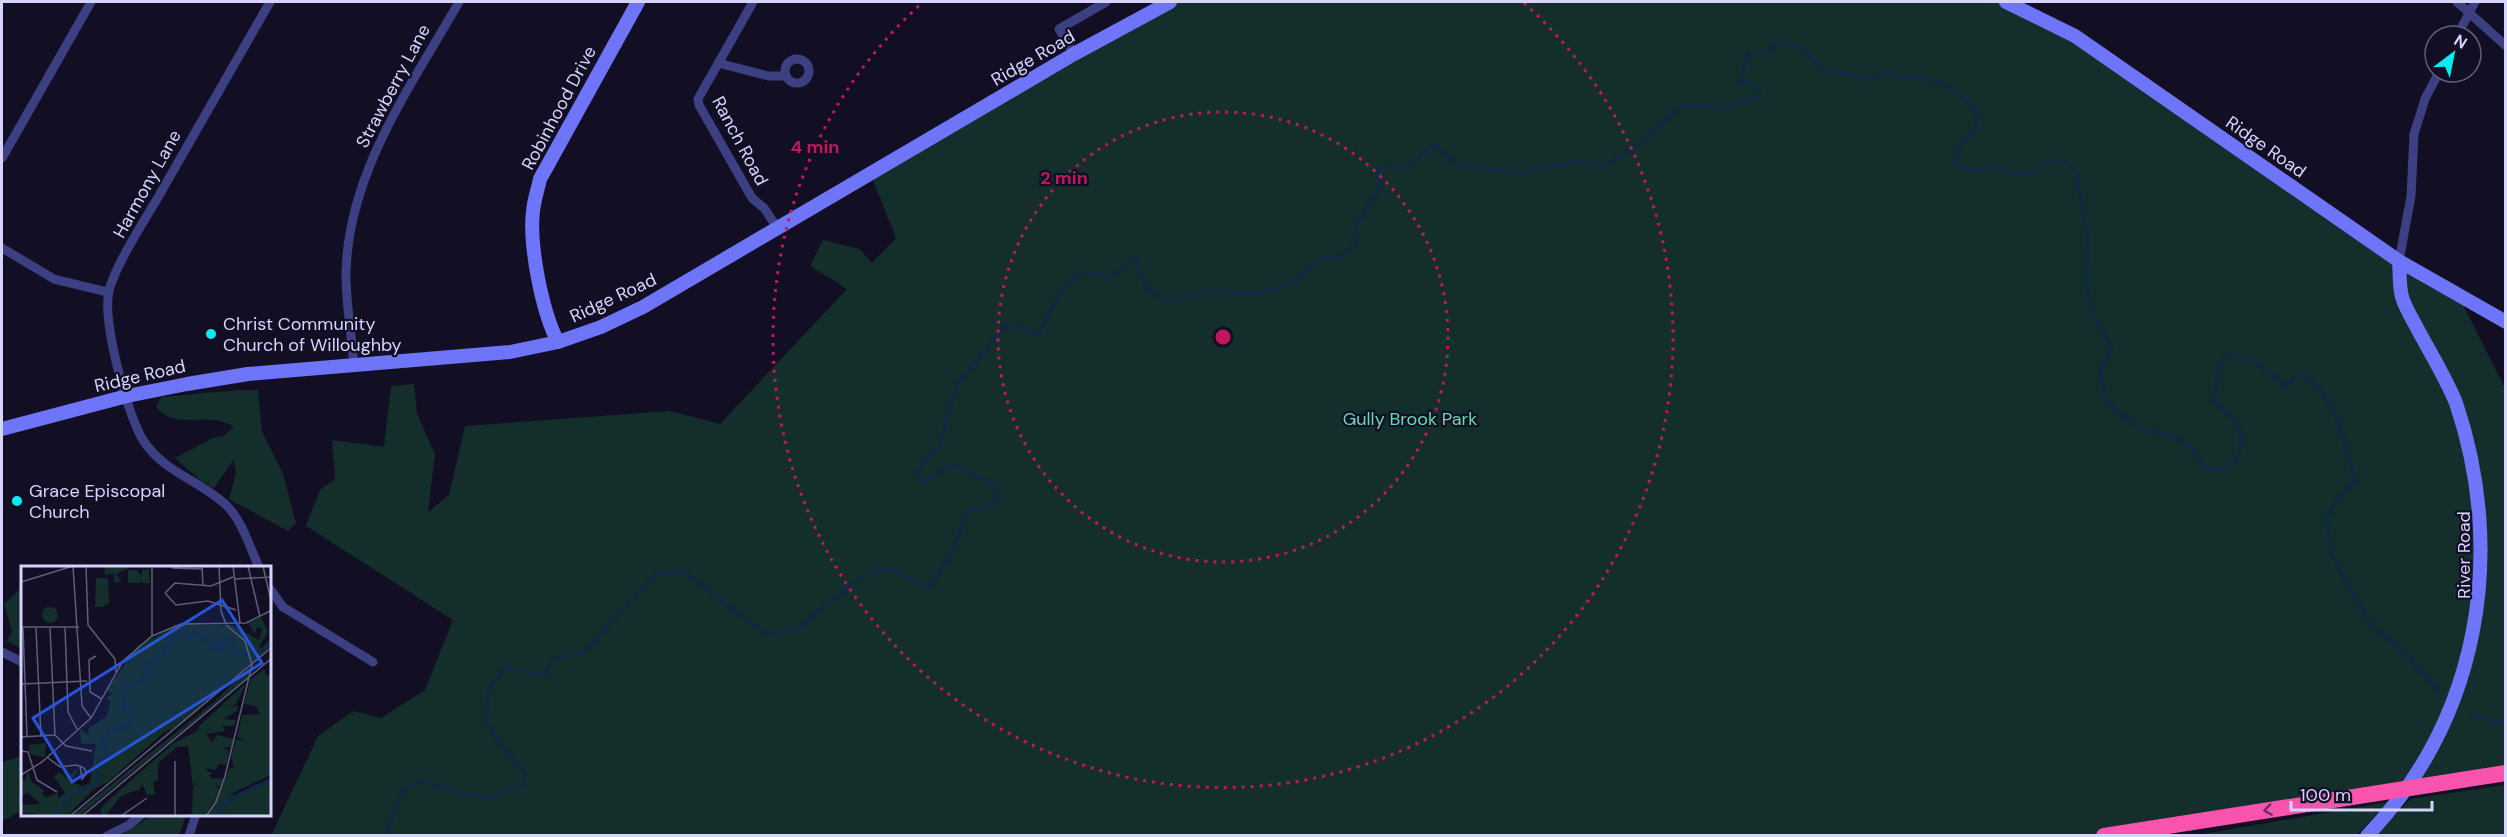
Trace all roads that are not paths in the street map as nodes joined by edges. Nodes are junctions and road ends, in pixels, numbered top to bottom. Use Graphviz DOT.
graph roads {
  1 [pos="91,2"];
  2 [pos="270,2"];
  3 [pos="459,2"];
  4 [pos="639,2"];
  5 [pos="753,2"];
  6 [pos="1106,2"];
  7 [pos="1170,2"];
  8 [pos="2006,2"];
  9 [pos="2457,2"];
  10 [pos="2475,2"];
  11 [pos="2469,11"];
  12 [pos="2463,24"];
  13 [pos="2505,46"];
  14 [pos="1074,54"];
  15 [pos="718,63"];
  16 [pos="786,76"];
  17 [pos="2433,84"];
  18 [pos="2,158"];
  19 [pos="778,230"];
  20 [pos="2,248"];
  21 [pos="2399,261"];
  22 [pos="108,292"];
  23 [pos="2505,322"];
  24 [pos="558,342"];
  25 [pos="354,367"];
  26 [pos="127,396"];
  27 [pos="2,429"];
  28 [pos="259,566"];
  29 [pos="272,592"];
  30 [pos="2,652"];
  31 [pos="21,662"];
  32 [pos="373,662"];
  33 [pos="2505,773"];
  34 [pos="140,816"];
  35 [pos="195,816"];
  36 [pos="107,836"];
  37 [pos="189,836"];
  38 [pos="2104,836"];
  39 [pos="2367,836"];
  1 -- 18 [label="street"];
  2 -- 22 [label="street, Harmony Lane"];
  3 -- 25 [label="street, Strawberry Lane"];
  4 -- 24 [label="main road, Robinhood Drive"];
  5 -- 15 [label="street, Ranch Road"];
  6 -- 14 [label="street"];
  7 -- 14 [label="main road, Ridge Road"];
  8 -- 21 [label="main road, Ridge Road"];
  9 -- 11 [label="street"];
  10 -- 11 [label="street"];
  11 -- 12 [label="street"];
  11 -- 13 [label="street"];
  14 -- 19 [label="main road, Ridge Road"];
  15 -- 16 [label="street"];
  15 -- 19 [label="street, Ranch Road"];
  17 -- 21 [label="street"];
  19 -- 24 [label="main road, Ridge Road"];
  20 -- 22 [label="street"];
  21 -- 23 [label="main road, Ridge Road"];
  21 -- 39 [label="main road, River Road"];
  22 -- 26 [label="street, Harmony Lane"];
  24 -- 25 [label="main road, Ridge Road"];
  25 -- 26 [label="main road, Ridge Road"];
  26 -- 27 [label="main road, Ridge Road"];
  26 -- 28 [label="street, Harmony Lane"];
  29 -- 32 [label="street"];
  30 -- 31 [label="street"];
  33 -- 38 [label="highway, one-way"];
  34 -- 36 [label="street"];
  35 -- 37 [label="street"];
}
